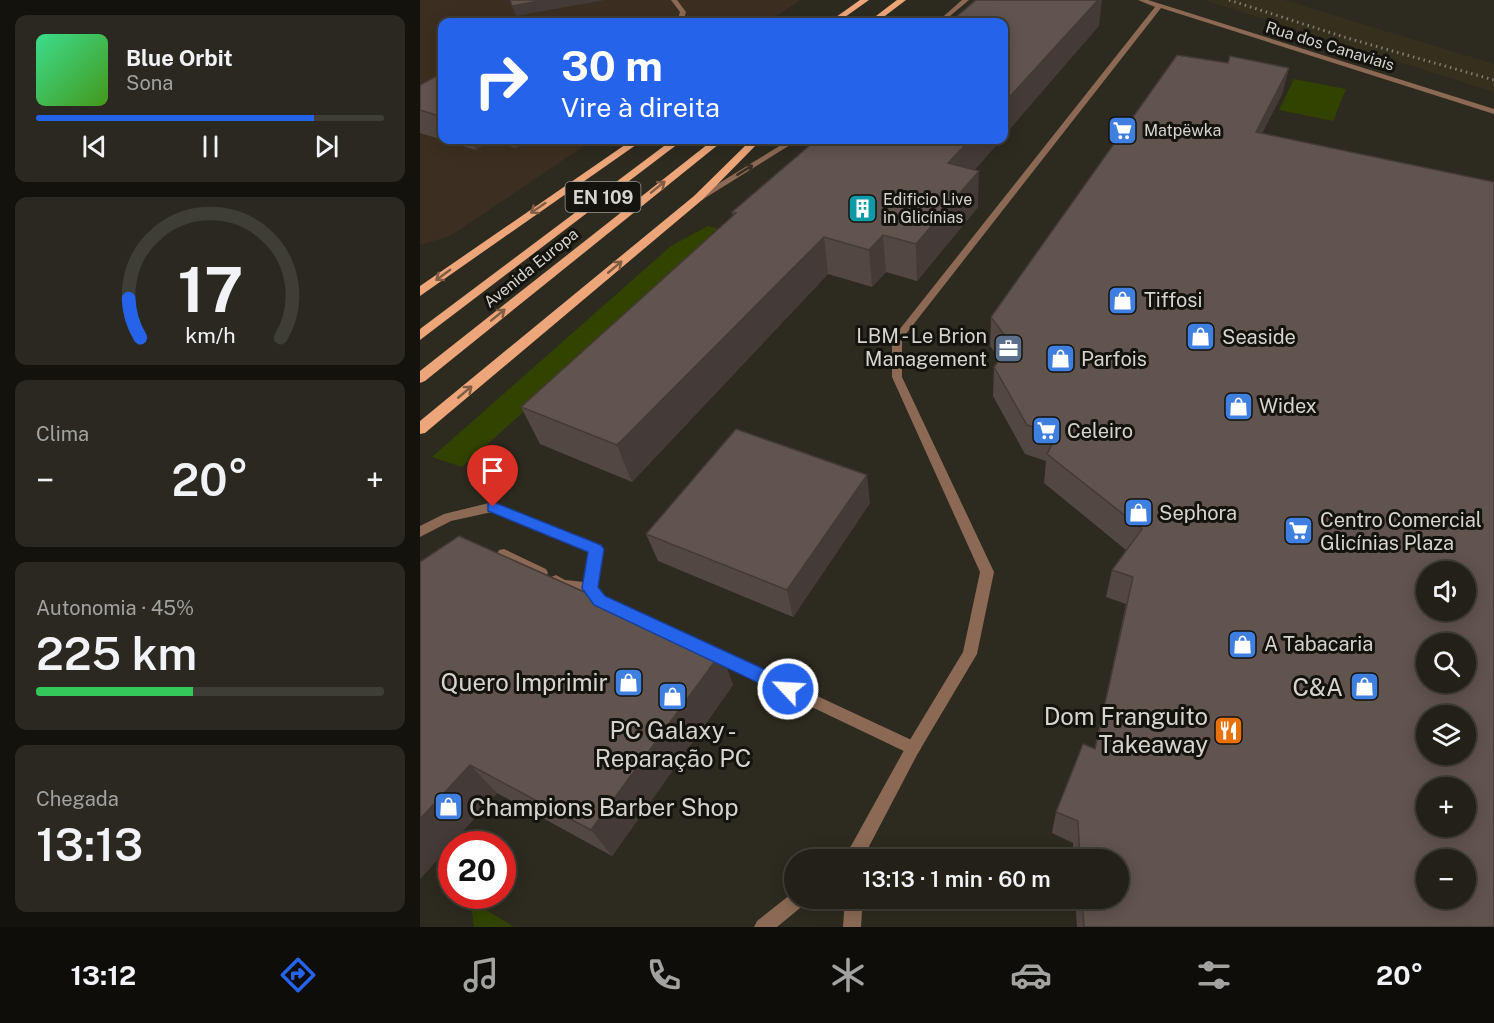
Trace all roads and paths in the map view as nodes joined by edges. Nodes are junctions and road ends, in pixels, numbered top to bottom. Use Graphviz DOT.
graph roads {
  1 [pos="674,0"];
  2 [pos="865,0"];
  3 [pos="902,0"];
  4 [pos="966,0"];
  5 [pos="1141,0"];
  6 [pos="1159,6"];
  7 [pos="681,18"];
  8 [pos="840,18"];
  9 [pos="878,18"];
  10 [pos="945,18"];
  11 [pos="1494,112"];
  12 [pos="632,144"];
  13 [pos="673,144"];
  14 [pos="714,144"];
  15 [pos="752,144"];
  16 [pos="787,144"];
  17 [pos="696,200"];
  18 [pos="420,292"];
  19 [pos="420,336"];
  20 [pos="420,378"];
  21 [pos="420,429"];
  22 [pos="420,532"];
  23 [pos="504,554"];
  24 [pos="590,588"];
  25 [pos="621,611"];
  26 [pos="697,646"];
  27 [pos="914,748"];
  28 [pos="858,849"];
  29 [pos="785,909"];
  30 [pos="853,909"];
  31 [pos="763,927"];
  32 [pos="852,927"];
  1 -- 7 [label="street"];
  2 -- 8 [label="main road"];
  3 -- 9 [label="main road"];
  4 -- 10 [label="street"];
  5 -- 6 [label="street, Rua dos Canaviais"];
  6 -- 11 [label="street, Rua dos Canaviais"];
  6 -- 27 [label="street"];
  12 -- 18 [label="main road, one-way"];
  13 -- 19 [label="main road, Avenida Europa / EN 109"];
  20 -- 14 [label="main road, Avenida Europa / EN 109, one-way"];
  15 -- 17 [label="main road"];
  17 -- 16 [label="street, one-way"];
  21 -- 17 [label="main road, one-way"];
  22 -- 24 [label="street"];
  23 -- 24 [label="street"];
  24 -- 25 [label="street"];
  26 -- 27 [label="street"];
  27 -- 28 [label="street"];
  29 -- 31 [label="street"];
  30 -- 32 [label="street"];
}
